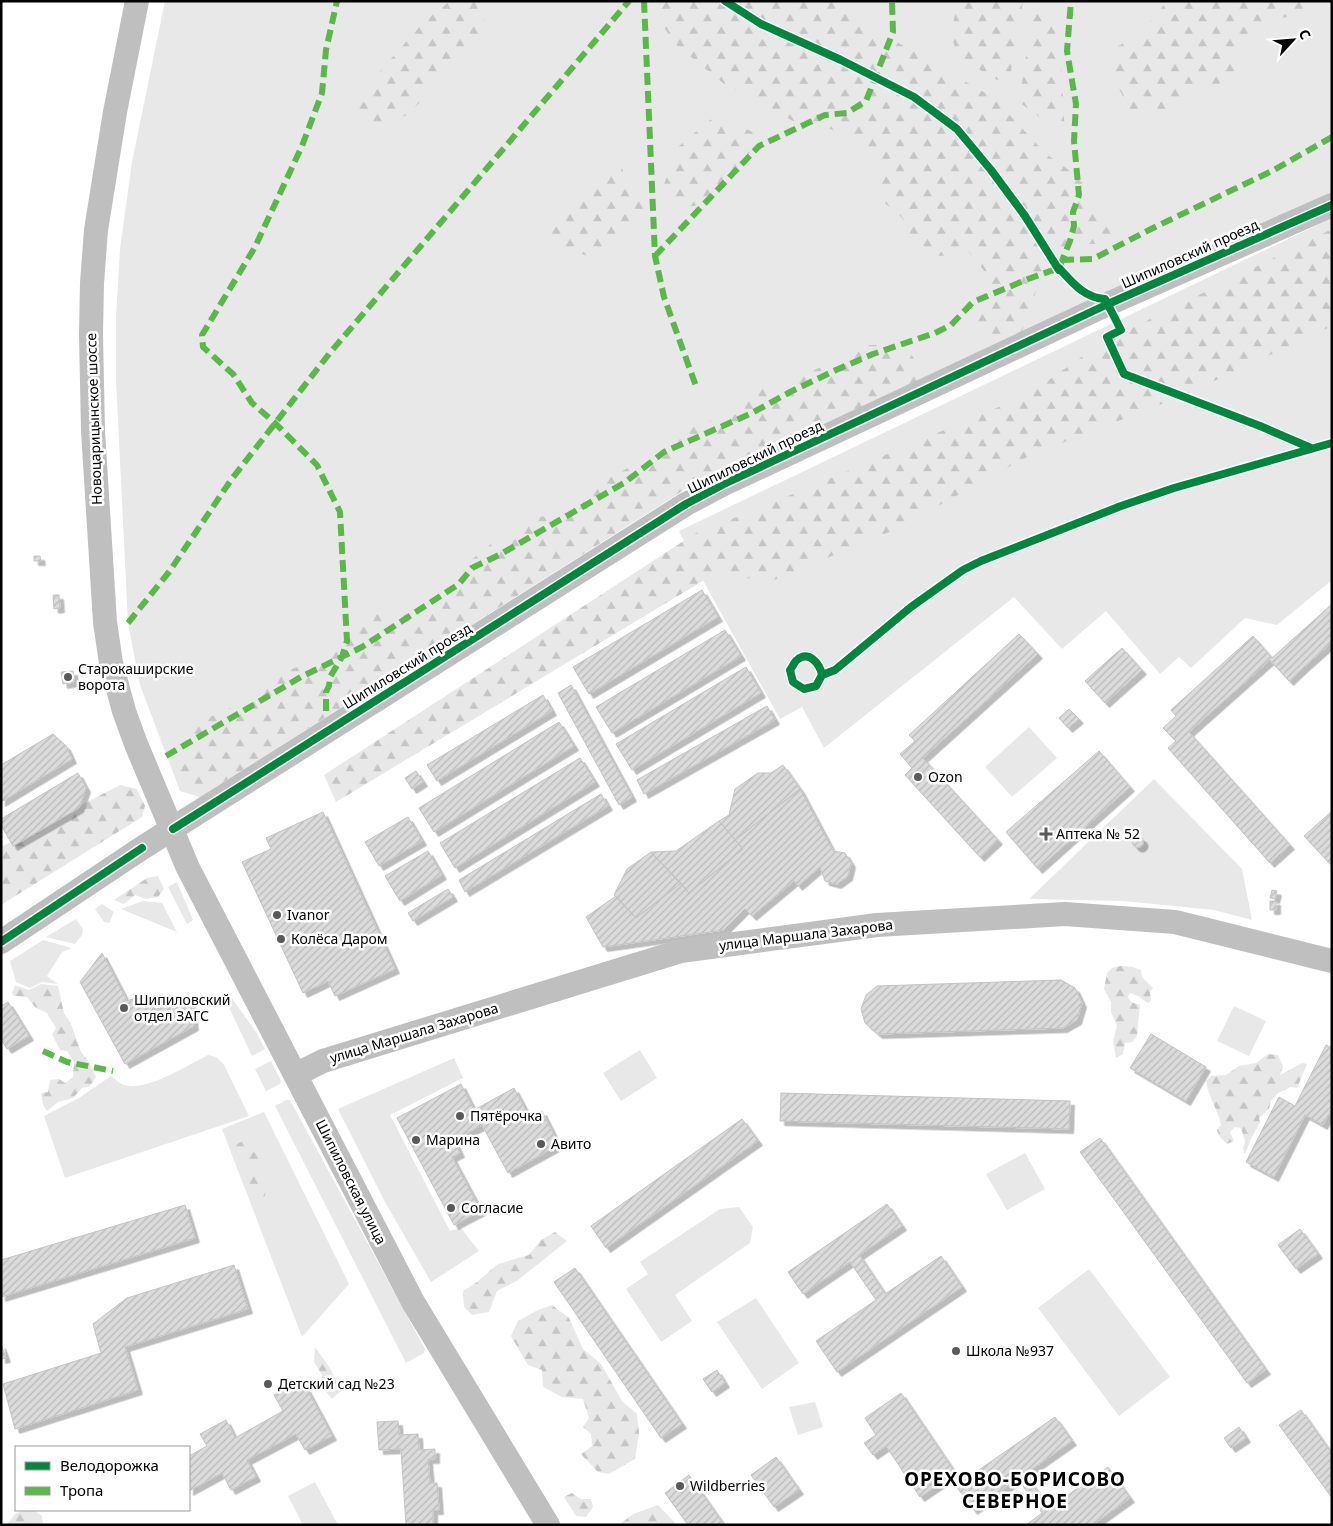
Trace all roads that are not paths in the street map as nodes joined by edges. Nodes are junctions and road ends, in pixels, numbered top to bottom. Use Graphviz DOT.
graph roads {
  1 [pos="137,1"];
  2 [pos="1332,205"];
  3 [pos="173,829"];
  4 [pos="1,942"];
  5 [pos="1332,961"];
  6 [pos="295,1075"];
  7 [pos="548,1525"];
  1 -- 3 [label="main road, Новоцарицынское шоссе"];
  2 -- 3 [label="main road, Шипиловский проезд"];
  3 -- 4 [label="main road, Шипиловский проезд"];
  3 -- 6 [label="main road, Шипиловская улица"];
  5 -- 6 [label="main road, улица Маршала Захарова"];
  6 -- 7 [label="main road, Шипиловская улица"];
}
